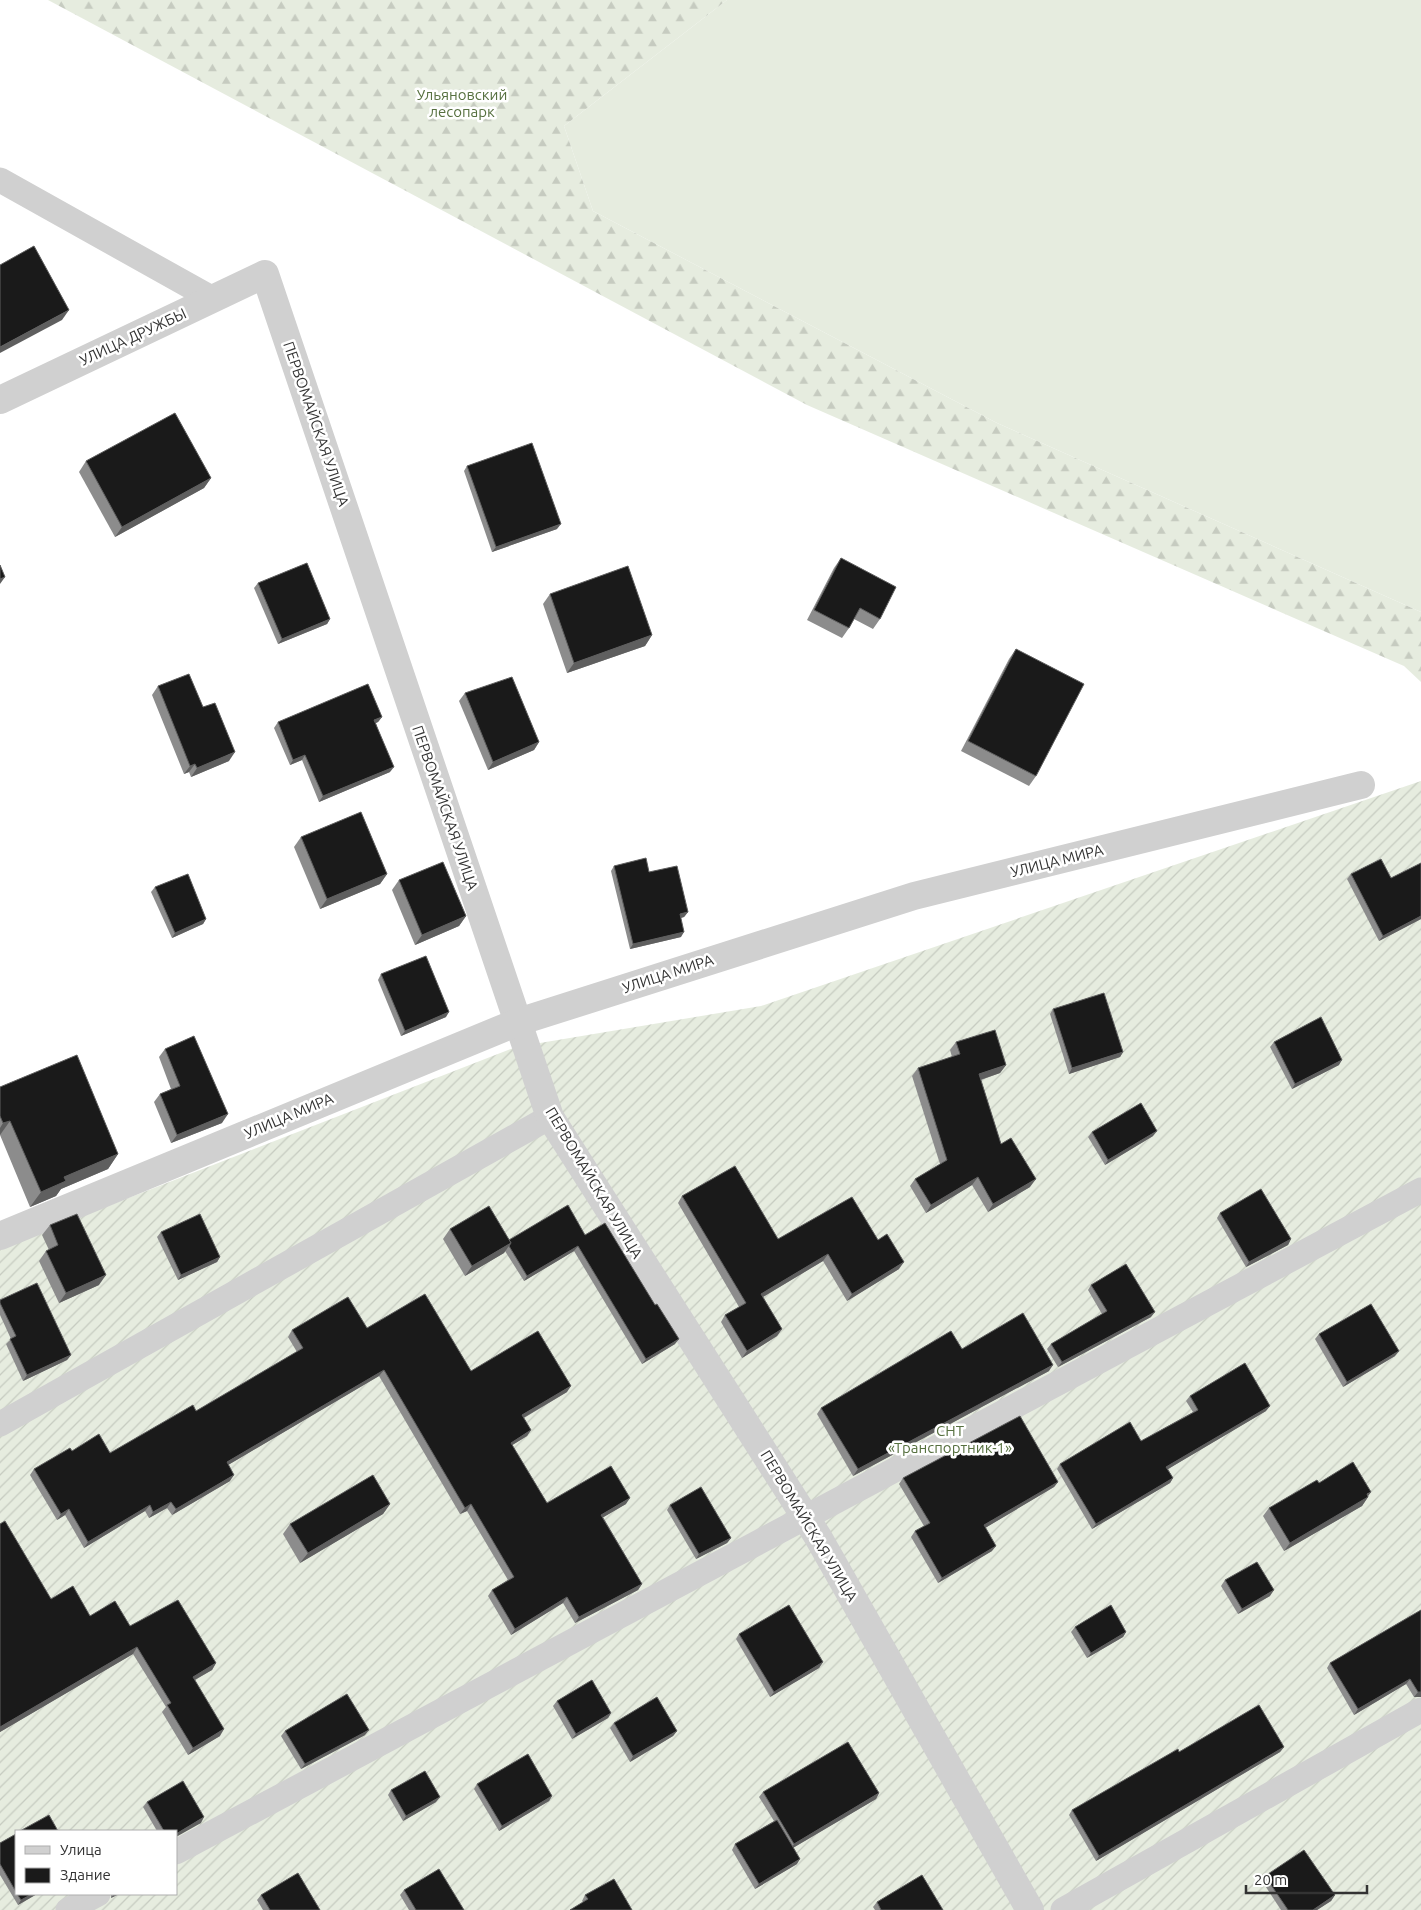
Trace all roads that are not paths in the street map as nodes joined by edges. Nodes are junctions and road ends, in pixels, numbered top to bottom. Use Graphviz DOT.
graph roads {
  1 [pos="0,180"];
  2 [pos="266,274"];
  3 [pos="213,299"];
  4 [pos="0,400"];
  5 [pos="1360,785"];
  6 [pos="518,1022"];
  7 [pos="550,1117"];
  8 [pos="1421,1190"];
  9 [pos="0,1236"];
  10 [pos="0,1424"];
  11 [pos="806,1518"];
  12 [pos="1421,1710"];
  13 [pos="178,1851"];
  14 [pos="96,1895"];
  15 [pos="68,1910"];
  16 [pos="1030,1910"];
  17 [pos="1063,1910"];
  1 -- 3 [label="lane"];
  2 -- 3 [label="street, УЛИЦА ДРУЖБЫ"];
  2 -- 6 [label="street, ПЕРВОМАЙСКАЯ УЛИЦА"];
  3 -- 4 [label="street, УЛИЦА ДРУЖБЫ"];
  5 -- 6 [label="street, УЛИЦА МИРА"];
  6 -- 7 [label="street, ПЕРВОМАЙСКАЯ УЛИЦА"];
  6 -- 9 [label="street, УЛИЦА МИРА"];
  7 -- 10 [label="lane"];
  7 -- 11 [label="street, ПЕРВОМАЙСКАЯ УЛИЦА"];
  8 -- 11 [label="lane"];
  11 -- 13 [label="lane"];
  11 -- 16 [label="street, ПЕРВОМАЙСКАЯ УЛИЦА"];
  12 -- 17 [label="lane"];
  14 -- 15 [label="lane"];
}
